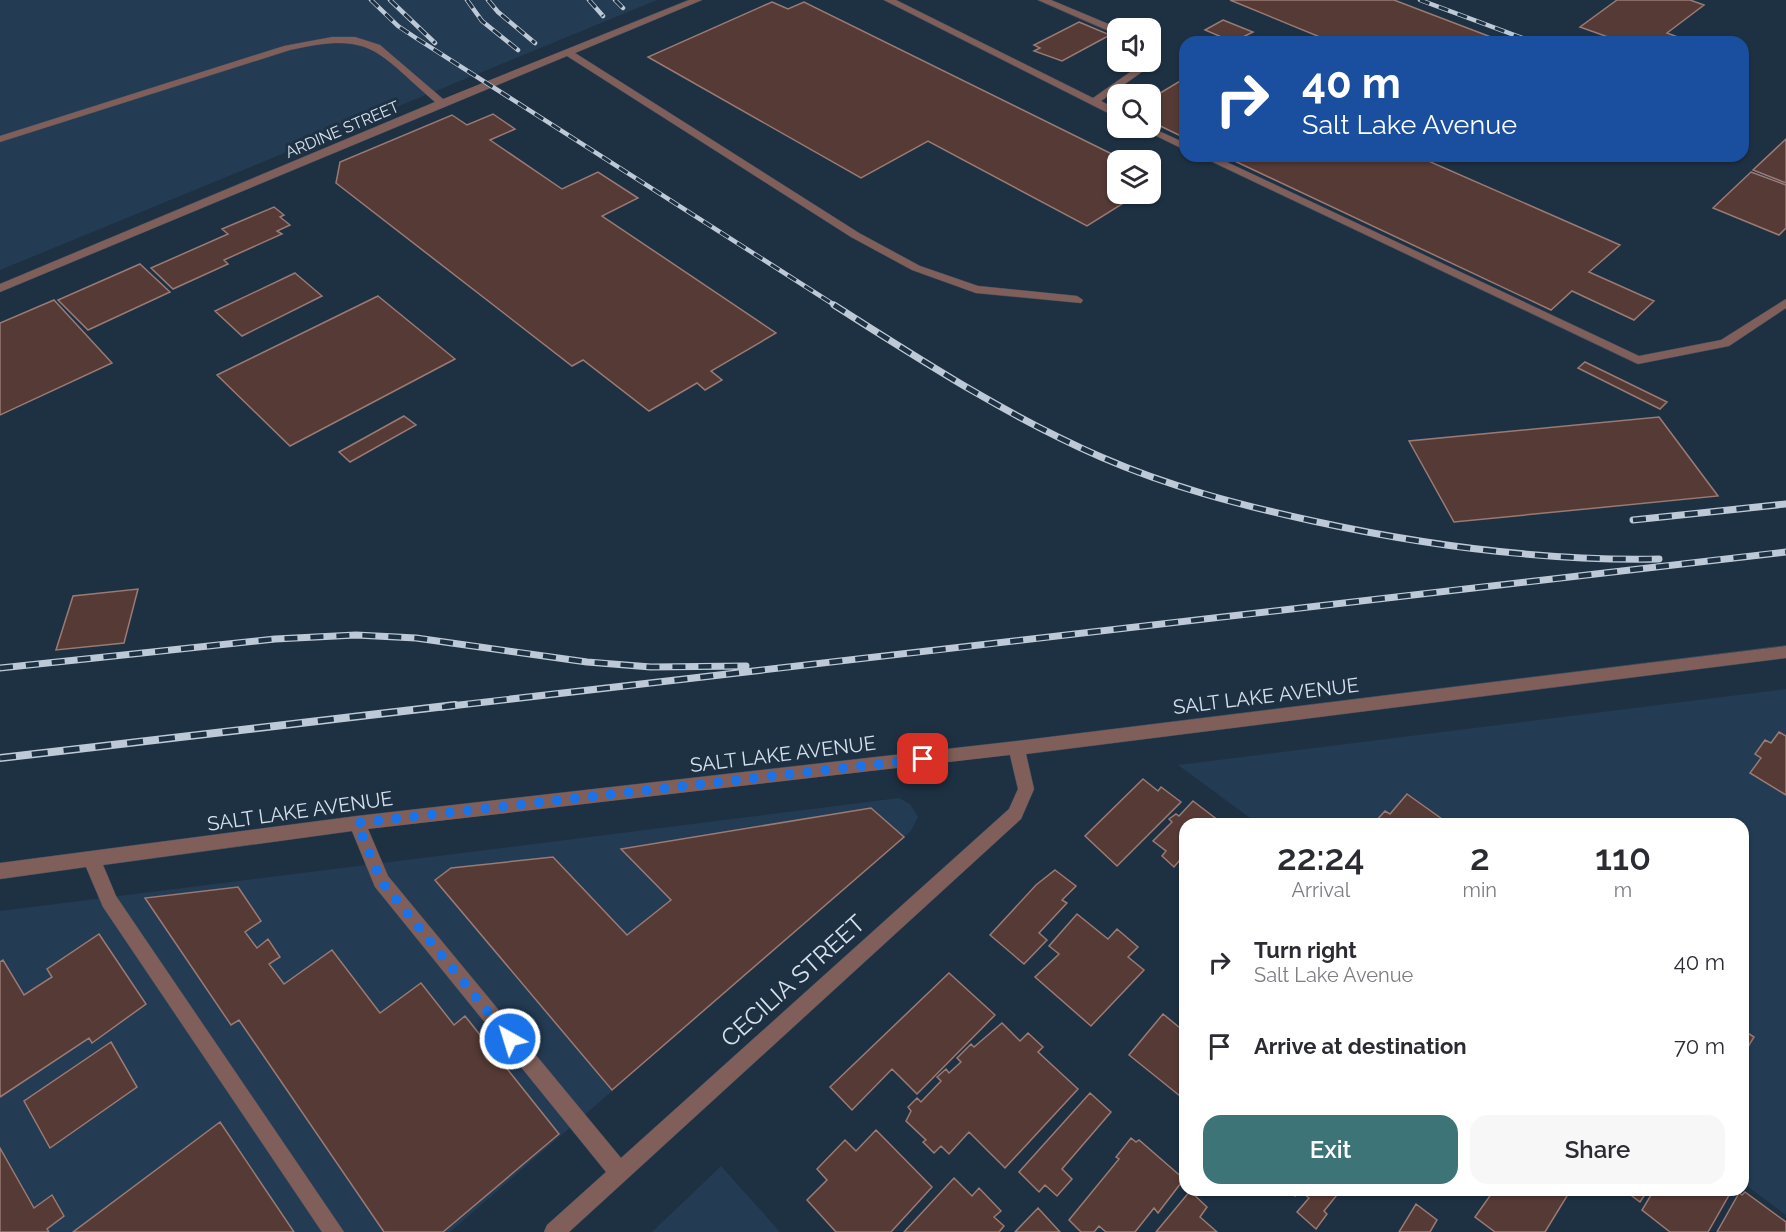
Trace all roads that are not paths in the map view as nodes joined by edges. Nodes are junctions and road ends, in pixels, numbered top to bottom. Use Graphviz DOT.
graph roads {
  1 [pos="698,0"];
  2 [pos="889,0"];
  3 [pos="1042,0"];
  4 [pos="1107,27"];
  5 [pos="568,52"];
  6 [pos="1137,72"];
  7 [pos="1093,102"];
  8 [pos="442,103"];
  9 [pos="1107,109"];
  10 [pos="1161,136"];
  11 [pos="0,139"];
  12 [pos="1179,144"];
  13 [pos="1217,162"];
  14 [pos="0,288"];
  15 [pos="1077,300"];
  16 [pos="1786,303"];
  17 [pos="1786,652"];
  18 [pos="1017,748"];
  19 [pos="357,823"];
  20 [pos="92,860"];
  21 [pos="0,871"];
  22 [pos="619,1172"];
  23 [pos="334,1232"];
  24 [pos="554,1232"];
  1 -- 5 [label="street, ARDINE STREET"];
  2 -- 7 [label="street"];
  3 -- 4 [label="street"];
  5 -- 8 [label="street, ARDINE STREET"];
  5 -- 15 [label="street"];
  6 -- 7 [label="street"];
  7 -- 9 [label="street"];
  8 -- 11 [label="street"];
  8 -- 14 [label="street, ARDINE STREET"];
  10 -- 12 [label="street"];
  13 -- 16 [label="street"];
  17 -- 18 [label="street, SALT LAKE AVENUE"];
  18 -- 19 [label="street, SALT LAKE AVENUE"];
  18 -- 22 [label="street, CECILIA STREET"];
  19 -- 20 [label="street, SALT LAKE AVENUE"];
  19 -- 22 [label="street"];
  20 -- 21 [label="street, SALT LAKE AVENUE"];
  20 -- 23 [label="street"];
  22 -- 24 [label="street, CECILIA STREET"];
}
